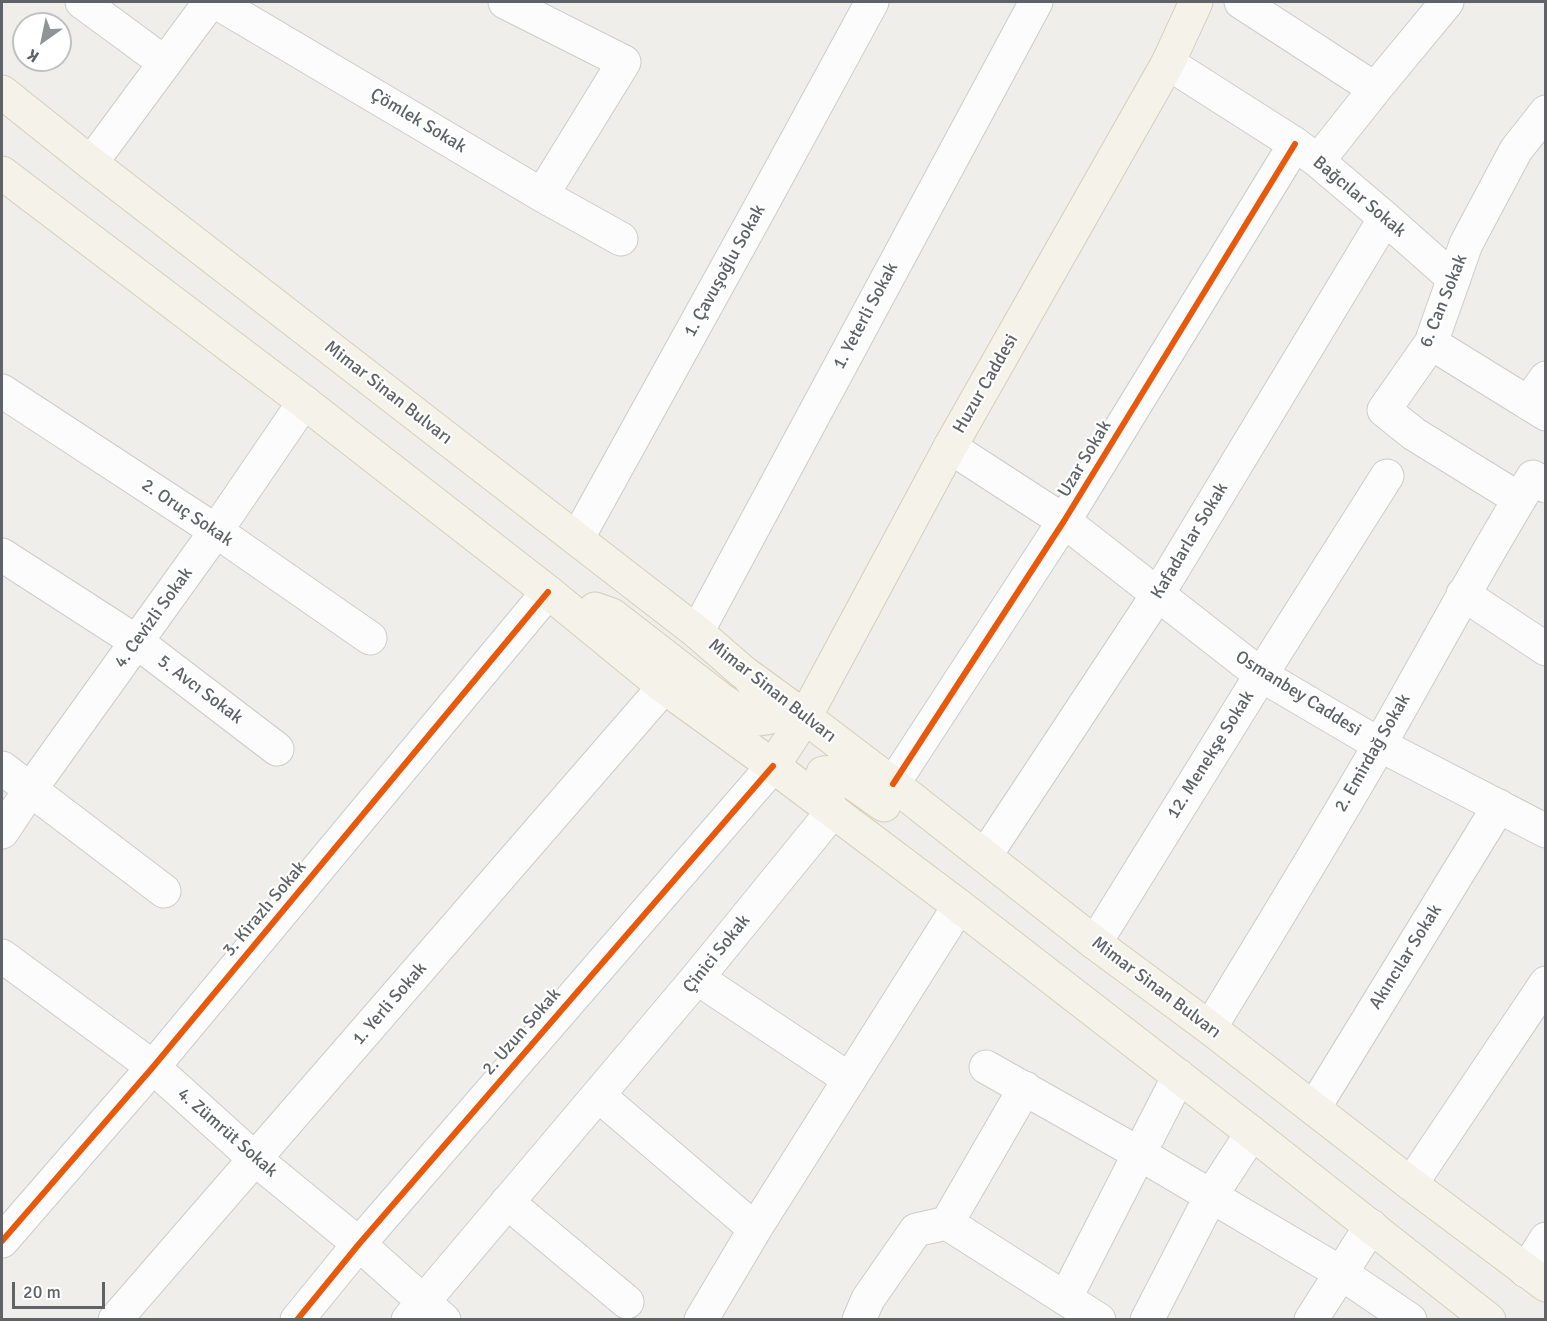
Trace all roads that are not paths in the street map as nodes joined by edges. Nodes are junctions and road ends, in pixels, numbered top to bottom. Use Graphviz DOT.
graph roads {
  1 [pos="82,2"];
  2 [pos="210,2"];
  3 [pos="216,2"];
  4 [pos="505,2"];
  5 [pos="872,2"];
  6 [pos="1036,2"];
  7 [pos="1196,2"];
  8 [pos="1241,2"];
  9 [pos="1447,2"];
  10 [pos="165,63"];
  11 [pos="1168,63"];
  12 [pos="1375,88"];
  13 [pos="2,92"];
  14 [pos="1545,112"];
  15 [pos="1307,152"];
  16 [pos="91,163"];
  17 [pos="2,173"];
  18 [pos="542,195"];
  19 [pos="1385,218"];
  20 [pos="621,239"];
  21 [pos="1454,279"];
  22 [pos="1431,343"];
  23 [pos="2,391"];
  24 [pos="1540,398"];
  25 [pos="304,402"];
  26 [pos="950,447"];
  27 [pos="1387,476"];
  28 [pos="1533,487"];
  29 [pos="1064,521"];
  30 [pos="216,531"];
  31 [pos="577,539"];
  32 [pos="2,555"];
  33 [pos="548,592"];
  34 [pos="1158,594"];
  35 [pos="1463,594"];
  36 [pos="697,632"];
  37 [pos="370,638"];
  38 [pos="137,642"];
  39 [pos="1545,649"];
  40 [pos="743,672"];
  41 [pos="1261,675"];
  42 [pos="664,687"];
  43 [pos="805,717"];
  44 [pos="1380,745"];
  45 [pos="277,749"];
  46 [pos="773,766"];
  47 [pos="2,768"];
  48 [pos="893,784"];
  49 [pos="30,790"];
  50 [pos="1499,806"];
  51 [pos="833,812"];
  52 [pos="1545,831"];
  53 [pos="2,832"];
  54 [pos="985,856"];
  55 [pos="1022,886"];
  56 [pos="164,891"];
  57 [pos="959,906"];
  58 [pos="1095,943"];
  59 [pos="2,956"];
  60 [pos="697,978"];
  61 [pos="1545,983"];
  62 [pos="1210,1028"];
  63 [pos="986,1066"];
  64 [pos="153,1067"];
  65 [pos="1179,1076"];
  66 [pos="849,1079"];
  67 [pos="1025,1088"];
  68 [pos="598,1095"];
  69 [pos="1314,1107"];
  70 [pos="1252,1133"];
  71 [pos="1140,1154"];
  72 [pos="255,1159"];
  73 [pos="1411,1184"];
  74 [pos="1211,1196"];
  75 [pos="507,1202"];
  76 [pos="947,1223"];
  77 [pos="1371,1226"];
  78 [pos="755,1229"];
  79 [pos="1545,1239"];
  80 [pos="2,1241"];
  81 [pos="359,1244"];
  82 [pos="1341,1273"];
  83 [pos="1536,1278"];
  84 [pos="1066,1297"];
  85 [pos="627,1302"];
  86 [pos="425,1313"];
  87 [pos="1483,1318"];
  88 [pos="116,1320"];
  89 [pos="297,1320"];
  90 [pos="701,1320"];
  91 [pos="859,1320"];
  92 [pos="1099,1320"];
  93 [pos="1147,1320"];
  94 [pos="1311,1320"];
  95 [pos="1410,1320"];
  1 -- 10 [label="street"];
  2 -- 10 [label="street"];
  3 -- 18 [label="street, Çömlek Sokak"];
  4 -- 18 [label="street"];
  5 -- 31 [label="street, 1. Çavuşoğlu Sokak"];
  6 -- 36 [label="street, 1. Yeterli Sokak"];
  7 -- 11 [label="main road, Huzur Caddesi"];
  8 -- 12 [label="street"];
  9 -- 12 [label="street, Uzar Sokak"];
  10 -- 16 [label="street"];
  11 -- 15 [label="street, Bağcılar Sokak"];
  11 -- 26 [label="main road, Huzur Caddesi"];
  12 -- 15 [label="street, Uzar Sokak"];
  13 -- 16 [label="main road, Mimar Sinan Bulvarı"];
  14 -- 21 [label="street, 6. Can Sokak"];
  15 -- 19 [label="street, Bağcılar Sokak"];
  15 -- 29 [label="street, Uzar Sokak"];
  16 -- 31 [label="main road, Mimar Sinan Bulvarı"];
  17 -- 25 [label="main road"];
  18 -- 20 [label="street, Çömlek Sokak"];
  19 -- 21 [label="street, Bağcılar Sokak"];
  19 -- 34 [label="street, Kafadarlar Sokak"];
  21 -- 22 [label="street, 6. Can Sokak"];
  22 -- 24 [label="street"];
  22 -- 28 [label="street, 6. Can Sokak"];
  23 -- 30 [label="street, 2. Oruç Sokak"];
  25 -- 30 [label="street, 4. Cevizli Sokak"];
  25 -- 33 [label="main road"];
  26 -- 29 [label="street, Osmanbey Caddesi"];
  26 -- 43 [label="main road, Huzur Caddesi"];
  27 -- 41 [label="street, 12. Menekşe Sokak"];
  28 -- 35 [label="street, 2. Emirdağ Sokak"];
  29 -- 34 [label="street, Osmanbey Caddesi"];
  29 -- 48 [label="street, Uzar Sokak"];
  30 -- 37 [label="street, 2. Oruç Sokak"];
  30 -- 38 [label="street, 4. Cevizli Sokak"];
  31 -- 36 [label="main road, Mimar Sinan Bulvarı"];
  32 -- 38 [label="street, 5. Avcı Sokak"];
  33 -- 40 [label="main road"];
  33 -- 42 [label="main road"];
  33 -- 64 [label="street, 3. Kirazlı Sokak"];
  34 -- 41 [label="street, Osmanbey Caddesi"];
  34 -- 54 [label="street, Kafadarlar Sokak"];
  35 -- 39 [label="street"];
  35 -- 44 [label="street, 2. Emirdağ Sokak"];
  36 -- 40 [label="main road, Mimar Sinan Bulvarı"];
  38 -- 45 [label="street, 5. Avcı Sokak"];
  38 -- 49 [label="street, 4. Cevizli Sokak"];
  40 -- 43 [label="main road, Mimar Sinan Bulvarı"];
  41 -- 44 [label="street, Osmanbey Caddesi"];
  41 -- 58 [label="street, 12. Menekşe Sokak"];
  42 -- 46 [label="main road"];
  42 -- 72 [label="street, 1. Yerli Sokak"];
  43 -- 46 [label="main road, Huzur Caddesi"];
  43 -- 48 [label="main road, Mimar Sinan Bulvarı"];
  44 -- 50 [label="street, Osmanbey Caddesi"];
  44 -- 62 [label="street, 2. Emirdağ Sokak"];
  46 -- 51 [label="main road"];
  46 -- 81 [label="street, 2. Uzun Sokak"];
  47 -- 49 [label="street"];
  48 -- 54 [label="main road, Mimar Sinan Bulvarı"];
  49 -- 53 [label="street, 4. Cevizli Sokak"];
  49 -- 56 [label="street"];
  50 -- 52 [label="street, Osmanbey Caddesi"];
  50 -- 69 [label="street, Akıncılar Sokak"];
  51 -- 55 [label="main road"];
  51 -- 57 [label="main road"];
  51 -- 60 [label="street, Çinici Sokak"];
  54 -- 55 [label="main road, Mimar Sinan Bulvarı"];
  55 -- 58 [label="main road, Mimar Sinan Bulvarı"];
  57 -- 65 [label="main road"];
  57 -- 66 [label="street"];
  58 -- 62 [label="main road, Mimar Sinan Bulvarı"];
  59 -- 64 [label="street, 4. Zümrüt Sokak"];
  60 -- 66 [label="street"];
  60 -- 68 [label="street, Çinici Sokak"];
  61 -- 73 [label="street"];
  62 -- 69 [label="main road, Mimar Sinan Bulvarı"];
  63 -- 67 [label="street"];
  64 -- 72 [label="street, 4. Zümrüt Sokak"];
  64 -- 80 [label="street, 3. Kirazlı Sokak"];
  65 -- 70 [label="main road"];
  65 -- 71 [label="street"];
  66 -- 78 [label="street"];
  67 -- 71 [label="street"];
  67 -- 76 [label="street"];
  68 -- 75 [label="street, Çinici Sokak"];
  68 -- 78 [label="street"];
  69 -- 73 [label="main road, Mimar Sinan Bulvarı"];
  70 -- 74 [label="street"];
  70 -- 77 [label="main road"];
  71 -- 74 [label="street"];
  71 -- 84 [label="street"];
  72 -- 81 [label="street, 4. Zümrüt Sokak"];
  72 -- 88 [label="street, 1. Yerli Sokak"];
  73 -- 83 [label="main road, Mimar Sinan Bulvarı"];
  74 -- 82 [label="street"];
  74 -- 93 [label="street"];
  75 -- 85 [label="street"];
  75 -- 86 [label="street, Çinici Sokak"];
  76 -- 84 [label="street"];
  76 -- 91 [label="street"];
  77 -- 82 [label="street"];
  77 -- 87 [label="main road"];
  78 -- 90 [label="street"];
  79 -- 83 [label="street"];
  81 -- 86 [label="street, 4. Zümrüt Sokak"];
  81 -- 89 [label="street, 2. Uzun Sokak"];
  82 -- 94 [label="street"];
  82 -- 95 [label="street"];
  84 -- 92 [label="street"];
}
